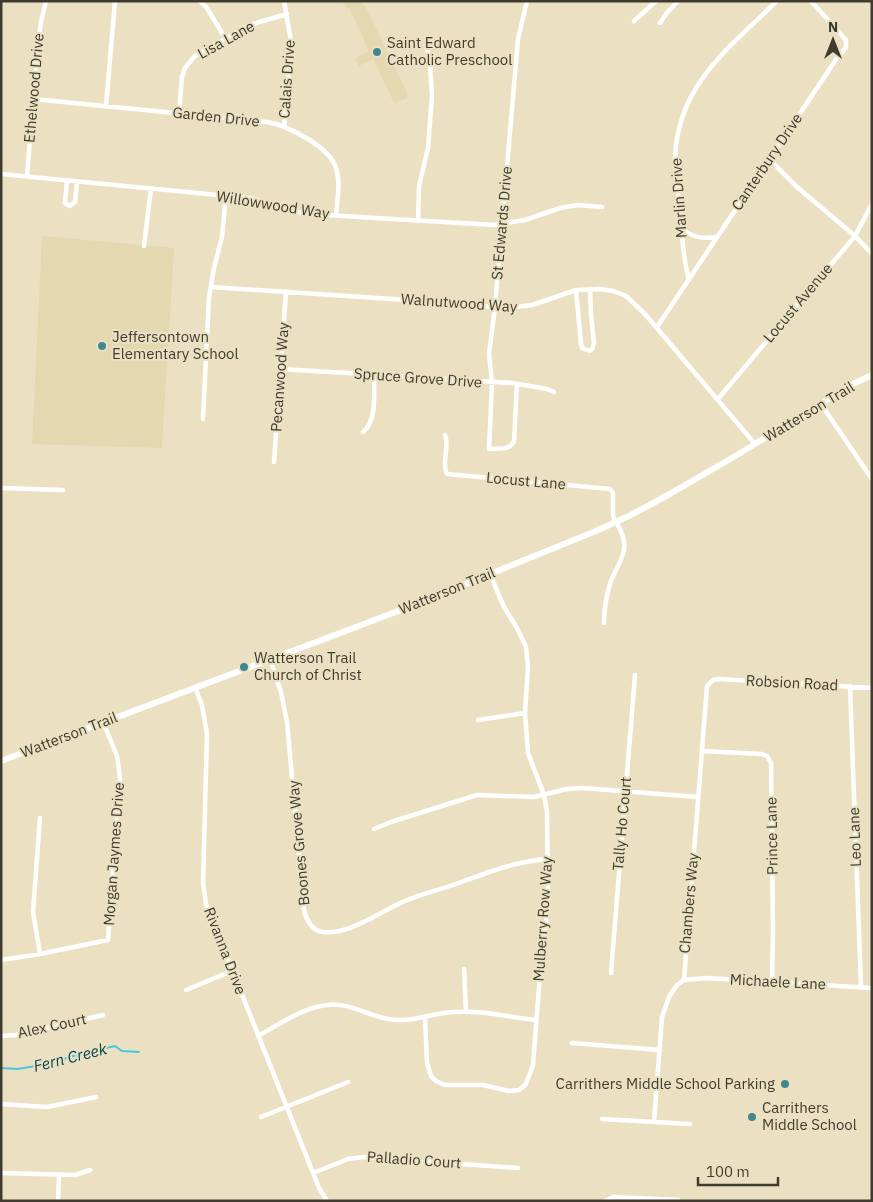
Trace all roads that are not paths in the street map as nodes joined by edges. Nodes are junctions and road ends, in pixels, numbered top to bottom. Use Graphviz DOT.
graph roads {
  1 [pos="46,1"];
  2 [pos="115,1"];
  3 [pos="200,1"];
  4 [pos="284,1"];
  5 [pos="527,1"];
  6 [pos="656,1"];
  7 [pos="678,1"];
  8 [pos="777,1"];
  9 [pos="811,1"];
  10 [pos="287,14"];
  11 [pos="634,21"];
  12 [pos="660,23"];
  13 [pos="225,38"];
  14 [pos="427,46"];
  15 [pos="33,99"];
  16 [pos="106,106"];
  17 [pos="179,113"];
  18 [pos="284,126"];
  19 [pos="769,159"];
  20 [pos="1,174"];
  21 [pos="27,176"];
  22 [pos="67,181"];
  23 [pos="77,182"];
  24 [pos="151,189"];
  25 [pos="226,196"];
  26 [pos="872,204"];
  27 [pos="602,207"];
  28 [pos="336,215"];
  29 [pos="418,221"];
  30 [pos="501,224"];
  31 [pos="682,229"];
  32 [pos="855,236"];
  33 [pos="717,237"];
  34 [pos="144,246"];
  35 [pos="872,254"];
  36 [pos="689,280"];
  37 [pos="211,287"];
  38 [pos="590,289"];
  39 [pos="576,290"];
  40 [pos="286,292"];
  41 [pos="495,307"];
  42 [pos="657,328"];
  43 [pos="281,369"];
  44 [pos="374,375"];
  45 [pos="872,375"];
  46 [pos="492,382"];
  47 [pos="517,384"];
  48 [pos="554,392"];
  49 [pos="718,399"];
  50 [pos="821,404"];
  51 [pos="203,418"];
  52 [pos="363,432"];
  53 [pos="445,435"];
  54 [pos="755,444"];
  55 [pos="274,462"];
  56 [pos="872,479"];
  57 [pos="1,488"];
  58 [pos="62,490"];
  59 [pos="616,522"];
  60 [pos="490,574"];
  61 [pos="604,623"];
  62 [pos="270,659"];
  63 [pos="635,676"];
  64 [pos="713,680"];
  65 [pos="850,686"];
  66 [pos="195,687"];
  67 [pos="872,688"];
  68 [pos="525,713"];
  69 [pos="478,720"];
  70 [pos="103,722"];
  71 [pos="702,751"];
  72 [pos="1,761"];
  73 [pos="625,790"];
  74 [pos="544,795"];
  75 [pos="698,797"];
  76 [pos="40,818"];
  77 [pos="374,830"];
  78 [pos="548,859"];
  79 [pos="40,954"];
  80 [pos="1,960"];
  81 [pos="464,969"];
  82 [pos="232,971"];
  83 [pos="611,973"];
  84 [pos="684,980"];
  85 [pos="772,982"];
  86 [pos="861,987"];
  87 [pos="872,988"];
  88 [pos="186,990"];
  89 [pos="466,1012"];
  90 [pos="103,1015"];
  91 [pos="425,1018"];
  92 [pos="536,1020"];
  93 [pos="1,1036"];
  94 [pos="258,1036"];
  95 [pos="572,1043"];
  96 [pos="660,1050"];
  97 [pos="348,1082"];
  98 [pos="96,1097"];
  99 [pos="1,1104"];
  100 [pos="286,1107"];
  101 [pos="261,1117"];
  102 [pos="602,1119"];
  103 [pos="654,1122"];
  104 [pos="690,1124"];
  105 [pos="518,1168"];
  106 [pos="90,1170"];
  107 [pos="1,1173"];
  108 [pos="312,1173"];
  109 [pos="59,1175"];
  110 [pos="678,1200"];
  111 [pos="58,1201"];
  112 [pos="327,1201"];
  113 [pos="605,1201"];
  1 -- 15 [label="street, Ethelwood Drive"];
  2 -- 16 [label="street"];
  3 -- 13 [label="street"];
  4 -- 10 [label="street, Calais Drive"];
  5 -- 30 [label="street, St Edwards Drive"];
  6 -- 11 [label="street"];
  7 -- 12 [label="street"];
  8 -- 31 [label="street, Marlin Drive"];
  9 -- 19 [label="street, Canterbury Drive"];
  10 -- 13 [label="street, Lisa Lane"];
  10 -- 18 [label="street, Calais Drive"];
  13 -- 17 [label="street, Lisa Lane"];
  14 -- 29 [label="street"];
  15 -- 16 [label="street, Garden Drive"];
  15 -- 21 [label="street, Ethelwood Drive"];
  16 -- 17 [label="street, Garden Drive"];
  17 -- 18 [label="street, Garden Drive"];
  18 -- 28 [label="street, Garden Drive"];
  19 -- 32 [label="street"];
  19 -- 33 [label="street, Canterbury Drive"];
  20 -- 21 [label="street, Willowwood Way"];
  21 -- 22 [label="street, Willowwood Way"];
  22 -- 23 [label="street, Willowwood Way"];
  22 -- 23 [label="street"];
  23 -- 24 [label="street, Willowwood Way"];
  24 -- 25 [label="street, Willowwood Way"];
  24 -- 34 [label="street"];
  25 -- 28 [label="street, Willowwood Way"];
  25 -- 37 [label="street"];
  26 -- 32 [label="street, Locust Avenue"];
  27 -- 30 [label="street, Willowwood Way"];
  28 -- 29 [label="street, Willowwood Way"];
  29 -- 30 [label="street, Willowwood Way"];
  30 -- 41 [label="street, St Edwards Drive"];
  31 -- 33 [label="street"];
  31 -- 36 [label="street, Marlin Drive"];
  32 -- 35 [label="street"];
  32 -- 49 [label="street, Locust Avenue"];
  33 -- 36 [label="street, Canterbury Drive"];
  36 -- 42 [label="street, Canterbury Drive"];
  37 -- 40 [label="street, Walnutwood Way"];
  37 -- 51 [label="street"];
  38 -- 39 [label="street, Walnutwood Way"];
  38 -- 39 [label="street"];
  38 -- 42 [label="street, Walnutwood Way"];
  39 -- 41 [label="street, Walnutwood Way"];
  40 -- 41 [label="street, Walnutwood Way"];
  40 -- 43 [label="street, Pecanwood Way"];
  41 -- 46 [label="street, St Edwards Drive"];
  42 -- 49 [label="street, Walnutwood Way"];
  43 -- 44 [label="street, Spruce Grove Drive"];
  43 -- 55 [label="street, Pecanwood Way"];
  44 -- 46 [label="street, Spruce Grove Drive"];
  44 -- 52 [label="street"];
  45 -- 50 [label="main road, Watterson Trail"];
  46 -- 47 [label="street, Spruce Grove Drive"];
  46 -- 47 [label="street, St Edwards Drive"];
  47 -- 48 [label="street, Spruce Grove Drive"];
  49 -- 54 [label="street, Walnutwood Way"];
  50 -- 54 [label="main road, Watterson Trail"];
  50 -- 56 [label="street"];
  53 -- 59 [label="street, Locust Lane"];
  54 -- 59 [label="main road, Watterson Trail"];
  57 -- 58 [label="street"];
  59 -- 60 [label="main road, Watterson Trail"];
  59 -- 61 [label="street"];
  60 -- 62 [label="main road, Watterson Trail"];
  60 -- 68 [label="street, Mulberry Row Way"];
  62 -- 66 [label="main road, Watterson Trail"];
  62 -- 78 [label="street, Boones Grove Way"];
  63 -- 73 [label="street, Tally Ho Court"];
  64 -- 65 [label="street, Robsion Road"];
  64 -- 71 [label="street, Chambers Way"];
  65 -- 67 [label="street, Robsion Road"];
  65 -- 86 [label="street, Leo Lane"];
  66 -- 70 [label="main road, Watterson Trail"];
  66 -- 82 [label="street, Rivanna Drive"];
  68 -- 69 [label="street"];
  68 -- 74 [label="street, Mulberry Row Way"];
  70 -- 72 [label="main road, Watterson Trail"];
  70 -- 79 [label="street, Morgan Jaymes Drive"];
  71 -- 75 [label="street, Chambers Way"];
  71 -- 85 [label="street, Prince Lane"];
  73 -- 74 [label="street"];
  73 -- 75 [label="street"];
  73 -- 83 [label="street, Tally Ho Court"];
  74 -- 77 [label="street"];
  74 -- 78 [label="street, Mulberry Row Way"];
  75 -- 84 [label="street, Chambers Way"];
  76 -- 79 [label="street"];
  78 -- 92 [label="street, Mulberry Row Way"];
  79 -- 80 [label="street, Morgan Jaymes Drive"];
  81 -- 89 [label="street"];
  82 -- 88 [label="street"];
  82 -- 94 [label="street, Rivanna Drive"];
  84 -- 85 [label="street, Michaele Lane"];
  84 -- 96 [label="street"];
  85 -- 86 [label="street, Michaele Lane"];
  86 -- 87 [label="street, Michaele Lane"];
  89 -- 91 [label="street"];
  89 -- 92 [label="street"];
  90 -- 93 [label="street, Alex Court"];
  91 -- 92 [label="street, Mulberry Row Way"];
  91 -- 94 [label="street"];
  94 -- 100 [label="street, Rivanna Drive"];
  95 -- 96 [label="street"];
  96 -- 103 [label="street"];
  97 -- 100 [label="street"];
  98 -- 99 [label="street"];
  100 -- 101 [label="street"];
  100 -- 108 [label="street, Rivanna Drive"];
  102 -- 103 [label="street"];
  103 -- 104 [label="street"];
  105 -- 108 [label="street, Palladio Court"];
  106 -- 109 [label="street"];
  107 -- 109 [label="street"];
  108 -- 112 [label="street, Rivanna Drive"];
  109 -- 111 [label="street"];
  110 -- 113 [label="street"];
}
